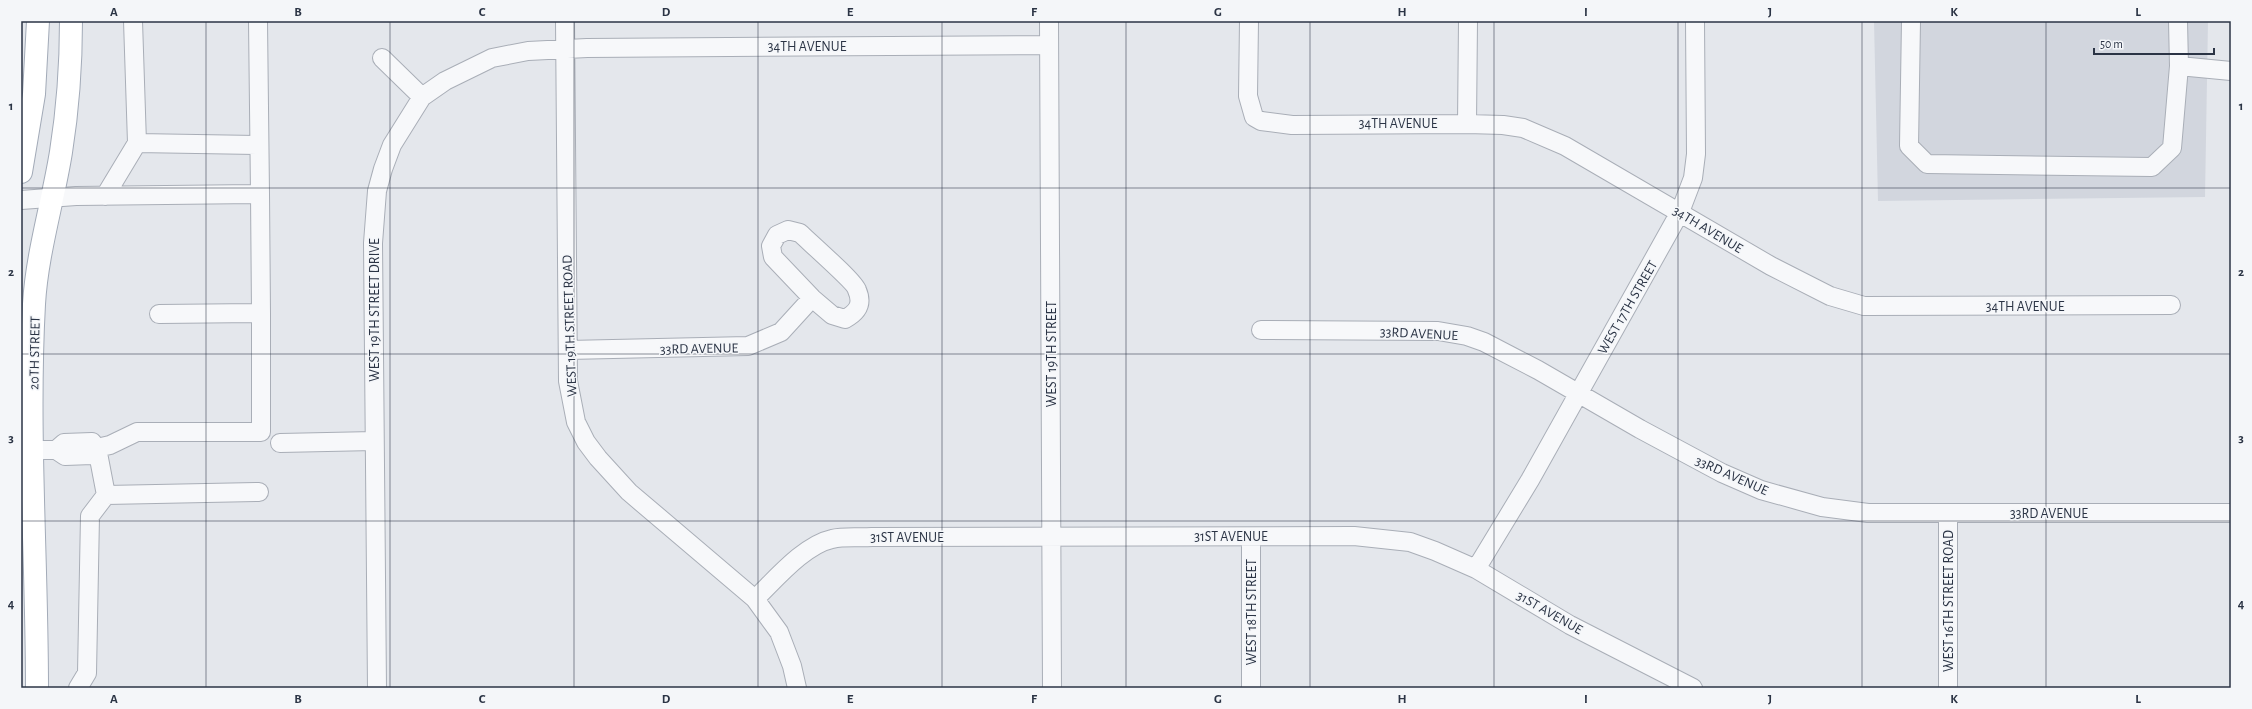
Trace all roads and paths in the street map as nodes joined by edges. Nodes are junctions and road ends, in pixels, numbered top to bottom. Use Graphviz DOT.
graph roads {
  1 [pos="38,21"];
  2 [pos="71,21"];
  3 [pos="133,21"];
  4 [pos="258,21"];
  5 [pos="565,21"];
  6 [pos="1049,21"];
  7 [pos="1249,21"];
  8 [pos="1468,21"];
  9 [pos="1695,21"];
  10 [pos="1911,21"];
  11 [pos="2178,21"];
  12 [pos="1049,45"];
  13 [pos="565,48"];
  14 [pos="382,58"];
  15 [pos="2179,66"];
  16 [pos="2231,71"];
  17 [pos="422,97"];
  18 [pos="1467,124"];
  19 [pos="137,143"];
  20 [pos="260,145"];
  21 [pos="21,172"];
  22 [pos="260,194"];
  23 [pos="105,196"];
  24 [pos="52,198"];
  25 [pos="21,200"];
  26 [pos="1680,212"];
  27 [pos="812,298"];
  28 [pos="2171,305"];
  29 [pos="260,313"];
  30 [pos="159,314"];
  31 [pos="1261,330"];
  32 [pos="568,350"];
  33 [pos="1578,394"];
  34 [pos="374,440"];
  35 [pos="280,443"];
  36 [pos="97,448"];
  37 [pos="27,450"];
  38 [pos="259,492"];
  39 [pos="106,495"];
  40 [pos="2231,513"];
  41 [pos="1948,514"];
  42 [pos="1052,537"];
  43 [pos="1251,537"];
  44 [pos="1476,569"];
  45 [pos="755,599"];
  46 [pos="37,688"];
  47 [pos="78,688"];
  48 [pos="377,688"];
  49 [pos="797,688"];
  50 [pos="1052,688"];
  51 [pos="1251,688"];
  52 [pos="1693,688"];
  53 [pos="1948,688"];
  1 -- 21 [label="main road"];
  2 -- 24 [label="main road, 20TH STREET"];
  3 -- 19 [label="street"];
  4 -- 20 [label="street"];
  5 -- 13 [label="street, WEST 19TH STREET ROAD"];
  6 -- 12 [label="street, WEST 19TH STREET"];
  7 -- 18 [label="street, 34TH AVENUE"];
  8 -- 18 [label="street"];
  9 -- 26 [label="street, WEST 17TH STREET"];
  10 -- 15 [label="street"];
  11 -- 15 [label="street"];
  12 -- 13 [label="street, 34TH AVENUE"];
  12 -- 42 [label="street, WEST 19TH STREET"];
  13 -- 17 [label="street, WEST 19TH STREET DRIVE"];
  13 -- 32 [label="street, WEST 19TH STREET ROAD"];
  14 -- 17 [label="street"];
  15 -- 16 [label="street"];
  17 -- 34 [label="street, WEST 19TH STREET DRIVE"];
  18 -- 26 [label="street, 34TH AVENUE"];
  19 -- 20 [label="street"];
  19 -- 23 [label="street"];
  20 -- 22 [label="street"];
  22 -- 23 [label="street"];
  22 -- 29 [label="street"];
  23 -- 24 [label="street"];
  24 -- 25 [label="street"];
  24 -- 37 [label="main road, 20TH STREET"];
  26 -- 28 [label="street, 34TH AVENUE"];
  26 -- 33 [label="street, WEST 17TH STREET"];
  27 -- 27 [label="street"];
  27 -- 32 [label="street, 33RD AVENUE"];
  29 -- 30 [label="street"];
  29 -- 36 [label="street"];
  31 -- 33 [label="street, 33RD AVENUE"];
  32 -- 45 [label="street, WEST 19TH STREET ROAD"];
  33 -- 41 [label="street, 33RD AVENUE"];
  33 -- 44 [label="street, WEST 17TH STREET"];
  34 -- 35 [label="street"];
  34 -- 48 [label="street, WEST 19TH STREET DRIVE"];
  36 -- 37 [label="street"];
  36 -- 39 [label="street"];
  37 -- 46 [label="main road, 20TH STREET"];
  38 -- 39 [label="street"];
  39 -- 47 [label="street"];
  40 -- 41 [label="street, 33RD AVENUE"];
  41 -- 53 [label="street, WEST 16TH STREET ROAD"];
  42 -- 43 [label="street, 31ST AVENUE"];
  42 -- 45 [label="street, 31ST AVENUE"];
  42 -- 50 [label="street, WEST 19TH STREET"];
  43 -- 44 [label="street, 31ST AVENUE"];
  43 -- 51 [label="street, WEST 18TH STREET"];
  44 -- 52 [label="street, 31ST AVENUE"];
  45 -- 49 [label="street, WEST 19TH STREET ROAD"];
}
